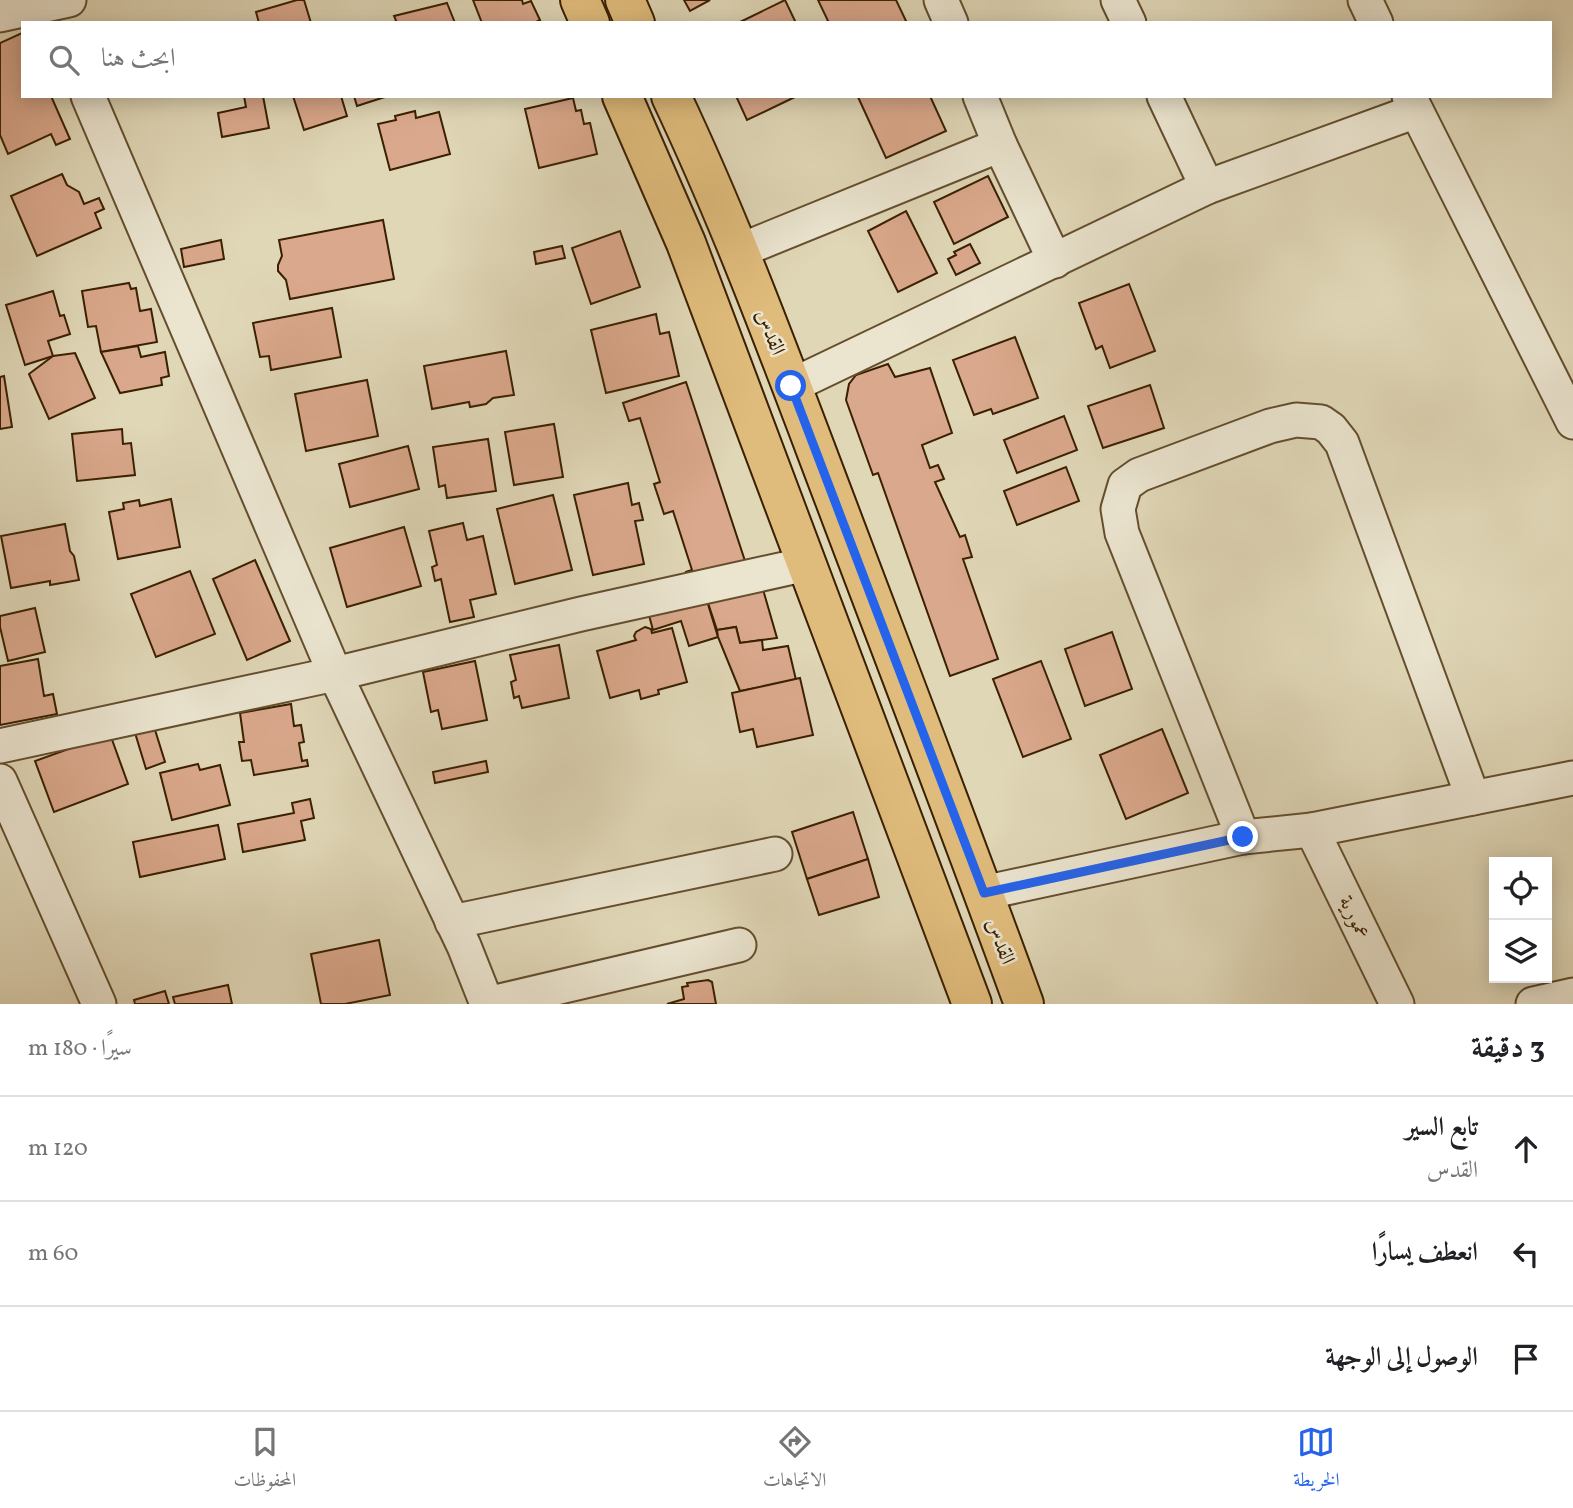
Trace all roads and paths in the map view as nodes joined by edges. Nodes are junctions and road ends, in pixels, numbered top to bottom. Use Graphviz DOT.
graph roads {
  1 [pos="580,0"];
  2 [pos="625,0"];
  3 [pos="942,0"];
  4 [pos="1118,0"];
  5 [pos="1366,0"];
  6 [pos="56,7"];
  7 [pos="0,15"];
  8 [pos="589,21"];
  9 [pos="634,21"];
  10 [pos="950,21"];
  11 [pos="1128,21"];
  12 [pos="1375,21"];
  13 [pos="89,98"];
  14 [pos="623,98"];
  15 [pos="672,98"];
  16 [pos="981,98"];
  17 [pos="1165,98"];
  18 [pos="1413,104"];
  19 [pos="1000,145"];
  20 [pos="1207,187"];
  21 [pos="739,251"];
  22 [pos="1055,261"];
  23 [pos="791,386"];
  24 [pos="1573,422"];
  25 [pos="807,564"];
  26 [pos="335,674"];
  27 [pos="0,746"];
  28 [pos="1573,778"];
  29 [pos="0,781"];
  30 [pos="1473,797"];
  31 [pos="1312,830"];
  32 [pos="1243,837"];
  33 [pos="775,854"];
  34 [pos="984,893"];
  35 [pos="452,922"];
  36 [pos="739,945"];
  37 [pos="1573,995"];
  38 [pos="99,1004"];
  39 [pos="487,1004"];
  40 [pos="972,1004"];
  41 [pos="1024,1004"];
  42 [pos="1396,1004"];
  43 [pos="1533,1004"];
  1 -- 8 [label="main road"];
  2 -- 9 [label="main road"];
  3 -- 10 [label="street"];
  4 -- 11 [label="street"];
  5 -- 12 [label="street"];
  6 -- 7 [label="street"];
  13 -- 26 [label="street"];
  14 -- 25 [label="main road"];
  15 -- 21 [label="main road, القدس"];
  16 -- 19 [label="street"];
  17 -- 20 [label="street"];
  18 -- 20 [label="street"];
  18 -- 24 [label="street"];
  19 -- 21 [label="street"];
  19 -- 22 [label="street"];
  20 -- 22 [label="street"];
  21 -- 23 [label="main road, القدس"];
  22 -- 23 [label="street"];
  23 -- 34 [label="main road, القدس"];
  25 -- 26 [label="street"];
  25 -- 40 [label="main road"];
  26 -- 27 [label="street"];
  26 -- 35 [label="street"];
  28 -- 30 [label="street"];
  29 -- 38 [label="street"];
  30 -- 31 [label="street"];
  30 -- 32 [label="street"];
  31 -- 32 [label="street"];
  31 -- 42 [label="street, عمورية"];
  32 -- 34 [label="street"];
  33 -- 35 [label="street"];
  34 -- 41 [label="main road, القدس"];
  35 -- 39 [label="street"];
  36 -- 39 [label="street"];
  37 -- 43 [label="street"];
}
